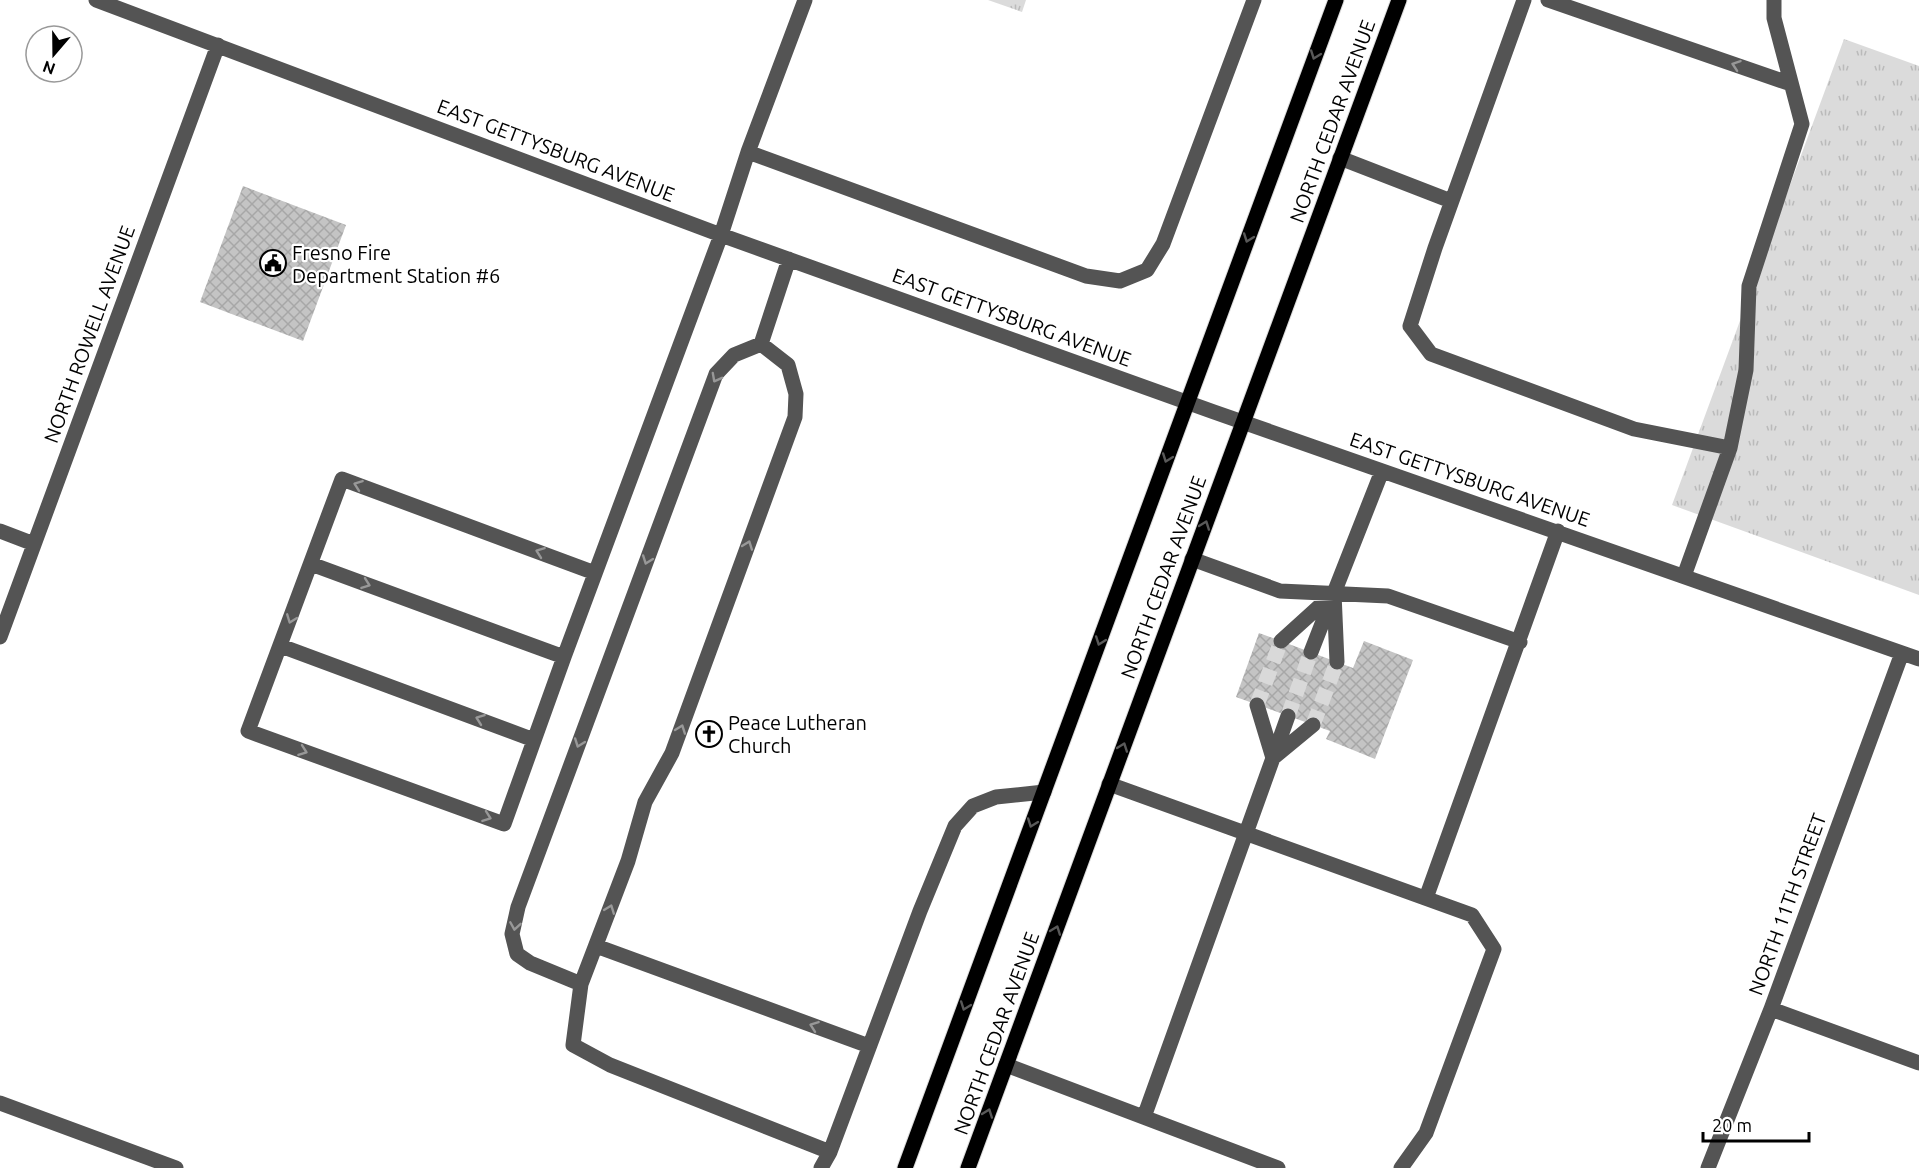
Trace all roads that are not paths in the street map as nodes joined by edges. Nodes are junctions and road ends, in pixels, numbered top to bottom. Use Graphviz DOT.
graph roads {
  1 [pos="96,0"];
  2 [pos="805,0"];
  3 [pos="1254,0"];
  4 [pos="1336,0"];
  5 [pos="1399,0"];
  6 [pos="1524,0"];
  7 [pos="1548,0"];
  8 [pos="1774,0"];
  9 [pos="218,45"];
  10 [pos="1791,84"];
  11 [pos="748,152"];
  12 [pos="1340,158"];
  13 [pos="1451,201"];
  14 [pos="721,235"];
  15 [pos="789,259"];
  16 [pos="760,344"];
  17 [pos="1187,403"];
  18 [pos="1243,422"];
  19 [pos="1730,448"];
  20 [pos="1382,471"];
  21 [pos="0,531"];
  22 [pos="1558,531"];
  23 [pos="34,544"];
  24 [pos="1192,560"];
  25 [pos="311,564"];
  26 [pos="595,573"];
  27 [pos="1684,576"];
  28 [pos="1334,593"];
  29 [pos="0,637"];
  30 [pos="1281,640"];
  31 [pos="1520,642"];
  32 [pos="280,646"];
  33 [pos="1311,652"];
  34 [pos="1902,653"];
  35 [pos="564,657"];
  36 [pos="1919,659"];
  37 [pos="1337,662"];
  38 [pos="1257,705"];
  39 [pos="1288,716"];
  40 [pos="1313,725"];
  41 [pos="534,740"];
  42 [pos="1273,758"];
  43 [pos="1109,784"];
  44 [pos="1044,792"];
  45 [pos="1247,834"];
  46 [pos="1426,898"];
  47 [pos="596,946"];
  48 [pos="581,984"];
  49 [pos="1771,1009"];
  50 [pos="869,1046"];
  51 [pos="1919,1063"];
  52 [pos="1006,1065"];
  53 [pos="0,1103"];
  54 [pos="1144,1117"];
  55 [pos="830,1152"];
  56 [pos="176,1168"];
  57 [pos="821,1168"];
  58 [pos="905,1168"];
  59 [pos="968,1168"];
  60 [pos="1278,1168"];
  61 [pos="1401,1168"];
  62 [pos="1708,1168"];
  1 -- 9 [label="street, EAST GETTYSBURG AVENUE"];
  2 -- 11 [label="street"];
  3 -- 11 [label="street"];
  4 -- 17 [label="main road, NORTH CEDAR AVENUE, one-way"];
  5 -- 12 [label="main road, NORTH CEDAR AVENUE"];
  6 -- 13 [label="street"];
  10 -- 7 [label="street, one-way"];
  8 -- 10 [label="street"];
  9 -- 14 [label="street, EAST GETTYSBURG AVENUE"];
  9 -- 23 [label="street, NORTH ROWELL AVENUE"];
  10 -- 19 [label="street"];
  11 -- 14 [label="street"];
  12 -- 13 [label="street"];
  12 -- 18 [label="main road, NORTH CEDAR AVENUE"];
  13 -- 19 [label="street"];
  14 -- 15 [label="street, EAST GETTYSBURG AVENUE"];
  14 -- 26 [label="street"];
  15 -- 16 [label="street"];
  15 -- 17 [label="street, EAST GETTYSBURG AVENUE"];
  47 -- 16 [label="street, one-way"];
  16 -- 48 [label="street, one-way"];
  17 -- 18 [label="street, EAST GETTYSBURG AVENUE"];
  17 -- 44 [label="main road, NORTH CEDAR AVENUE, one-way"];
  18 -- 20 [label="street, EAST GETTYSBURG AVENUE"];
  24 -- 18 [label="main road, NORTH CEDAR AVENUE, one-way"];
  19 -- 27 [label="street"];
  20 -- 22 [label="street, EAST GETTYSBURG AVENUE"];
  20 -- 28 [label="street"];
  21 -- 23 [label="street"];
  22 -- 27 [label="street, EAST GETTYSBURG AVENUE"];
  22 -- 31 [label="street"];
  23 -- 29 [label="street, NORTH ROWELL AVENUE"];
  24 -- 28 [label="street"];
  43 -- 24 [label="main road, NORTH CEDAR AVENUE, one-way"];
  26 -- 25 [label="street, one-way"];
  25 -- 32 [label="street, one-way"];
  25 -- 35 [label="street, one-way"];
  26 -- 35 [label="street"];
  27 -- 34 [label="street, EAST GETTYSBURG AVENUE"];
  28 -- 30 [label="street"];
  28 -- 31 [label="street"];
  28 -- 33 [label="street"];
  28 -- 37 [label="street"];
  31 -- 46 [label="street"];
  41 -- 32 [label="street, one-way"];
  32 -- 41 [label="street, one-way"];
  34 -- 36 [label="street, EAST GETTYSBURG AVENUE"];
  34 -- 49 [label="street, NORTH 11TH STREET"];
  35 -- 41 [label="street"];
  38 -- 42 [label="street"];
  39 -- 42 [label="street"];
  40 -- 42 [label="street"];
  42 -- 45 [label="street"];
  43 -- 45 [label="street"];
  52 -- 43 [label="main road, NORTH CEDAR AVENUE, one-way"];
  44 -- 50 [label="street"];
  44 -- 58 [label="main road, NORTH CEDAR AVENUE, one-way"];
  45 -- 46 [label="street"];
  45 -- 54 [label="street"];
  46 -- 61 [label="street"];
  47 -- 48 [label="street"];
  50 -- 47 [label="street, one-way"];
  48 -- 55 [label="street"];
  49 -- 51 [label="street"];
  49 -- 62 [label="street, NORTH 11TH STREET"];
  50 -- 55 [label="street"];
  52 -- 54 [label="street"];
  59 -- 52 [label="main road, NORTH CEDAR AVENUE, one-way"];
  53 -- 56 [label="street"];
  54 -- 60 [label="street"];
  55 -- 57 [label="street"];
}
